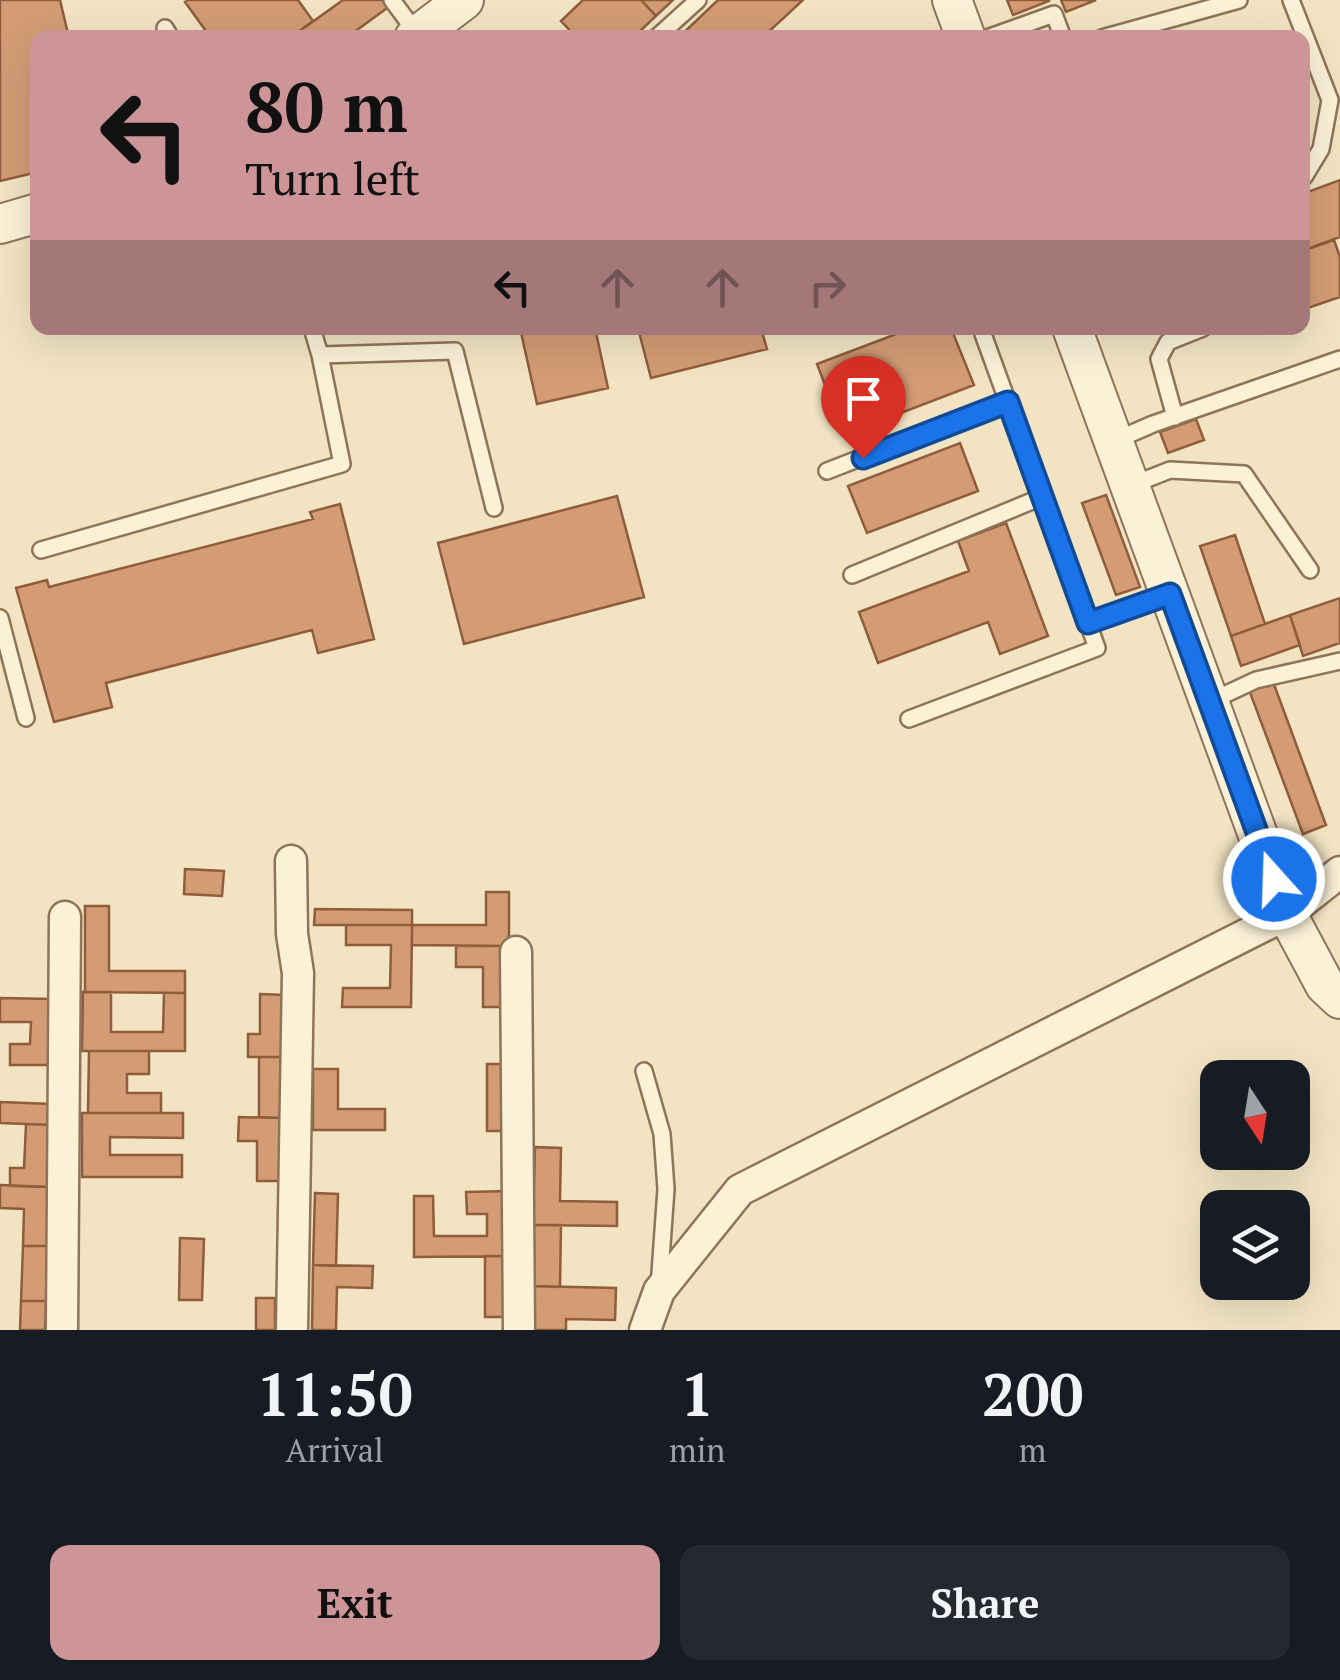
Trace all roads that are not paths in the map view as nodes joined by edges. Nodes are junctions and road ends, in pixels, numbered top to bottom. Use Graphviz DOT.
graph roads {
  1 [pos="392,0"];
  2 [pos="464,0"];
  3 [pos="698,0"];
  4 [pos="952,0"];
  5 [pos="1239,0"];
  6 [pos="1290,0"];
  7 [pos="412,30"];
  8 [pos="424,30"];
  9 [pos="665,30"];
  10 [pos="963,30"];
  11 [pos="1010,30"];
  12 [pos="1060,30"];
  13 [pos="1131,30"];
  14 [pos="1302,30"];
  15 [pos="1310,50"];
  16 [pos="1310,166"];
  17 [pos="30,215"];
  18 [pos="0,224"];
  19 [pos="314,335"];
  20 [pos="984,335"];
  21 [pos="1075,335"];
  22 [pos="1185,335"];
  23 [pos="320,355"];
  24 [pos="1340,359"];
  25 [pos="1008,402"];
  26 [pos="1175,416"];
  27 [pos="1114,442"];
  28 [pos="827,471"];
  29 [pos="1130,486"];
  30 [pos="1042,497"];
  31 [pos="494,508"];
  32 [pos="41,550"];
  33 [pos="1310,570"];
  34 [pos="852,575"];
  35 [pos="1170,594"];
  36 [pos="0,618"];
  37 [pos="1088,623"];
  38 [pos="1340,661"];
  39 [pos="1209,702"];
  40 [pos="26,718"];
  41 [pos="909,719"];
  42 [pos="291,861"];
  43 [pos="1340,872"];
  44 [pos="1287,914"];
  45 [pos="65,917"];
  46 [pos="516,952"];
  47 [pos="1340,999"];
  48 [pos="644,1071"];
  49 [pos="659,1291"];
  50 [pos="62,1330"];
  51 [pos="292,1330"];
  52 [pos="519,1330"];
  53 [pos="645,1330"];
  1 -- 7 [label="lane"];
  2 -- 8 [label="street"];
  3 -- 9 [label="lane"];
  4 -- 10 [label="street"];
  5 -- 13 [label="lane"];
  6 -- 14 [label="lane"];
  11 -- 12 [label="lane"];
  15 -- 16 [label="lane"];
  17 -- 18 [label="street"];
  19 -- 23 [label="lane"];
  20 -- 25 [label="lane"];
  21 -- 27 [label="street"];
  22 -- 26 [label="lane"];
  23 -- 31 [label="lane"];
  23 -- 32 [label="lane"];
  24 -- 26 [label="lane"];
  25 -- 28 [label="lane"];
  25 -- 30 [label="lane"];
  26 -- 27 [label="lane"];
  27 -- 29 [label="street"];
  29 -- 33 [label="lane"];
  29 -- 35 [label="street"];
  30 -- 34 [label="lane"];
  30 -- 37 [label="lane"];
  35 -- 37 [label="lane"];
  35 -- 39 [label="street"];
  36 -- 40 [label="lane"];
  37 -- 41 [label="lane"];
  38 -- 39 [label="lane"];
  39 -- 44 [label="street"];
  42 -- 51 [label="street"];
  43 -- 44 [label="street"];
  44 -- 47 [label="street"];
  44 -- 49 [label="street"];
  45 -- 50 [label="street"];
  46 -- 52 [label="street"];
  48 -- 49 [label="lane"];
  49 -- 53 [label="street"];
}
